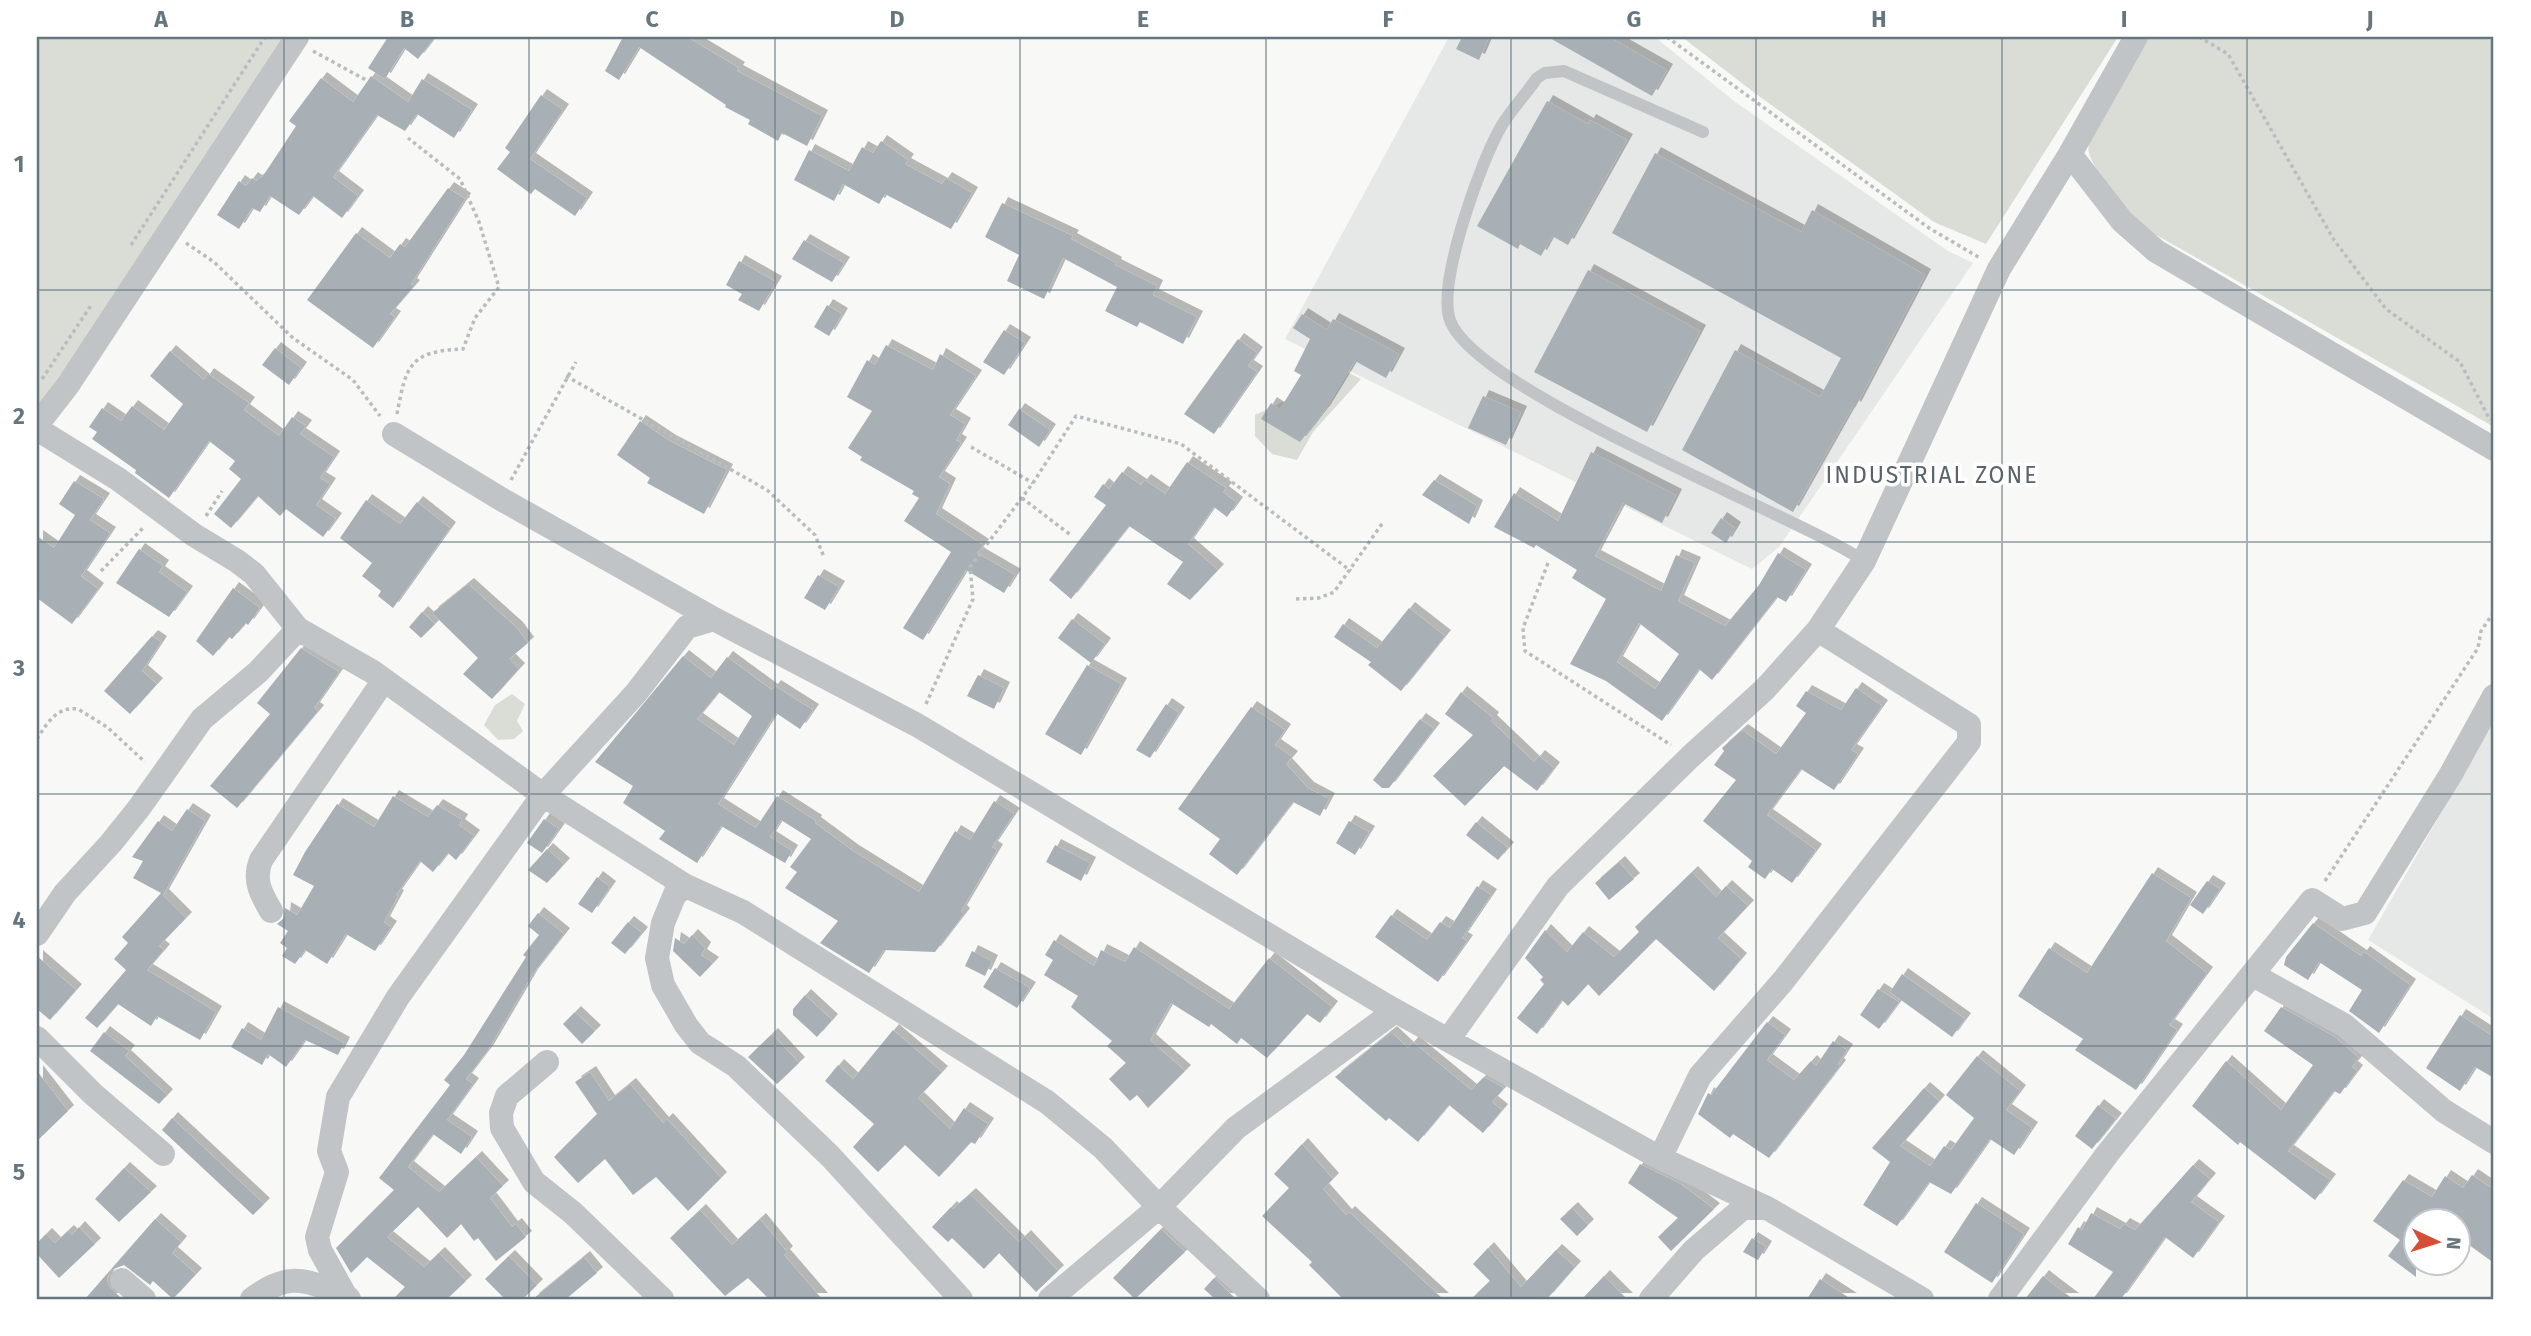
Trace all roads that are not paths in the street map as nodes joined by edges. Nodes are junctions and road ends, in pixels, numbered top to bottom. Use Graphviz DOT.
graph roads {
  1 [pos="2136,37"];
  2 [pos="293,42"];
  3 [pos="1703,132"];
  4 [pos="2070,154"];
  5 [pos="37,427"];
  6 [pos="394,434"];
  7 [pos="2494,449"];
  8 [pos="1864,561"];
  9 [pos="714,619"];
  10 [pos="298,629"];
  11 [pos="1818,630"];
  12 [pos="384,680"];
  13 [pos="2494,696"];
  14 [pos="543,795"];
  15 [pos="686,886"];
  16 [pos="271,911"];
  17 [pos="37,934"];
  18 [pos="2253,975"];
  19 [pos="1395,1011"];
  20 [pos="37,1038"];
  21 [pos="1448,1040"];
  22 [pos="547,1062"];
  23 [pos="2494,1142"];
  24 [pos="163,1154"];
  25 [pos="1660,1158"];
  26 [pos="1159,1207"];
  27 [pos="1767,1208"];
  28 [pos="122,1280"];
  29 [pos="347,1297"];
  30 [pos="144,1299"];
  31 [pos="252,1299"];
  32 [pos="662,1299"];
  33 [pos="961,1299"];
  34 [pos="1050,1299"];
  35 [pos="1258,1299"];
  36 [pos="1651,1299"];
  37 [pos="1922,1299"];
  38 [pos="2000,1299"];
  1 -- 4 [label="street"];
  2 -- 5 [label="street"];
  3 -- 8 [label="lane"];
  4 -- 7 [label="street"];
  4 -- 8 [label="street"];
  5 -- 10 [label="street"];
  6 -- 9 [label="street"];
  8 -- 11 [label="street"];
  9 -- 14 [label="street"];
  9 -- 19 [label="street"];
  10 -- 12 [label="street"];
  10 -- 17 [label="street"];
  11 -- 21 [label="street"];
  11 -- 25 [label="street"];
  12 -- 14 [label="street"];
  12 -- 16 [label="street"];
  13 -- 18 [label="street"];
  14 -- 15 [label="street"];
  14 -- 29 [label="street"];
  15 -- 26 [label="street"];
  15 -- 33 [label="street"];
  18 -- 23 [label="street"];
  18 -- 38 [label="street"];
  19 -- 21 [label="street"];
  19 -- 26 [label="street"];
  20 -- 24 [label="street"];
  21 -- 25 [label="street"];
  22 -- 32 [label="street"];
  25 -- 27 [label="street"];
  26 -- 34 [label="street"];
  26 -- 35 [label="street"];
  27 -- 36 [label="street"];
  27 -- 37 [label="street"];
  28 -- 30 [label="street"];
  29 -- 31 [label="street"];
}
